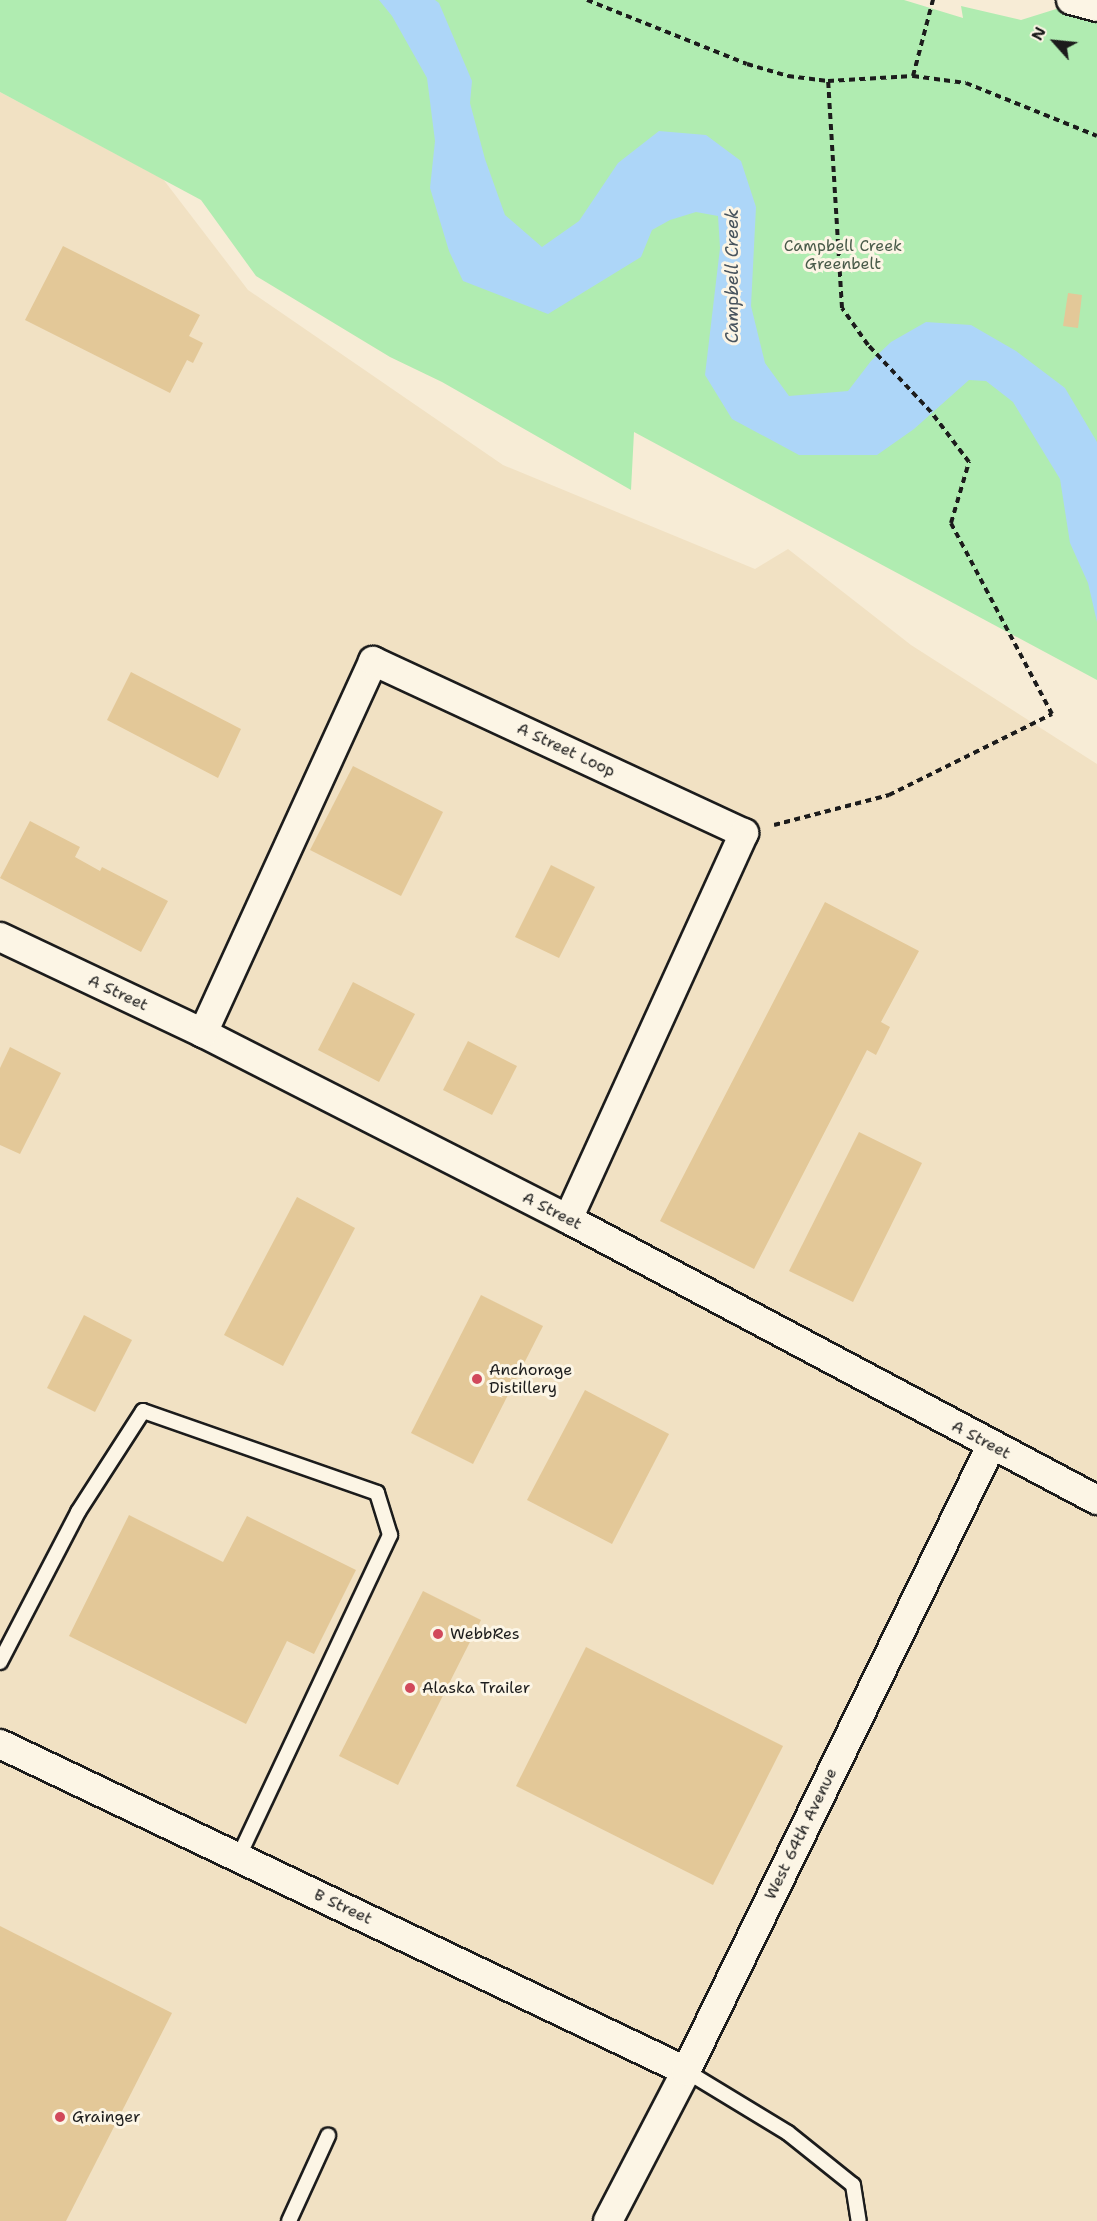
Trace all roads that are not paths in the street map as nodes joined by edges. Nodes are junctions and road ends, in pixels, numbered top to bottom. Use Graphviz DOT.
graph roads {
  1 [pos="1071,0"];
  2 [pos="1097,7"];
  3 [pos="0,936"];
  4 [pos="203,1033"];
  5 [pos="568,1219"];
  6 [pos="991,1446"];
  7 [pos="1097,1500"];
  8 [pos="0,1662"];
  9 [pos="0,1744"];
  10 [pos="238,1857"];
  11 [pos="686,2071"];
  12 [pos="328,2136"];
  13 [pos="289,2221"];
  14 [pos="608,2221"];
  15 [pos="859,2221"];
  1 -- 2 [label="street"];
  3 -- 4 [label="street, A Street"];
  4 -- 5 [label="street, A Street"];
  4 -- 5 [label="street, A Street Loop"];
  5 -- 6 [label="street, A Street"];
  6 -- 7 [label="street, A Street"];
  6 -- 11 [label="street, West 64th Avenue"];
  8 -- 10 [label="lane"];
  9 -- 10 [label="street, B Street"];
  10 -- 11 [label="street, B Street"];
  11 -- 14 [label="street, West 64th Avenue"];
  11 -- 15 [label="lane"];
  12 -- 13 [label="lane"];
}
